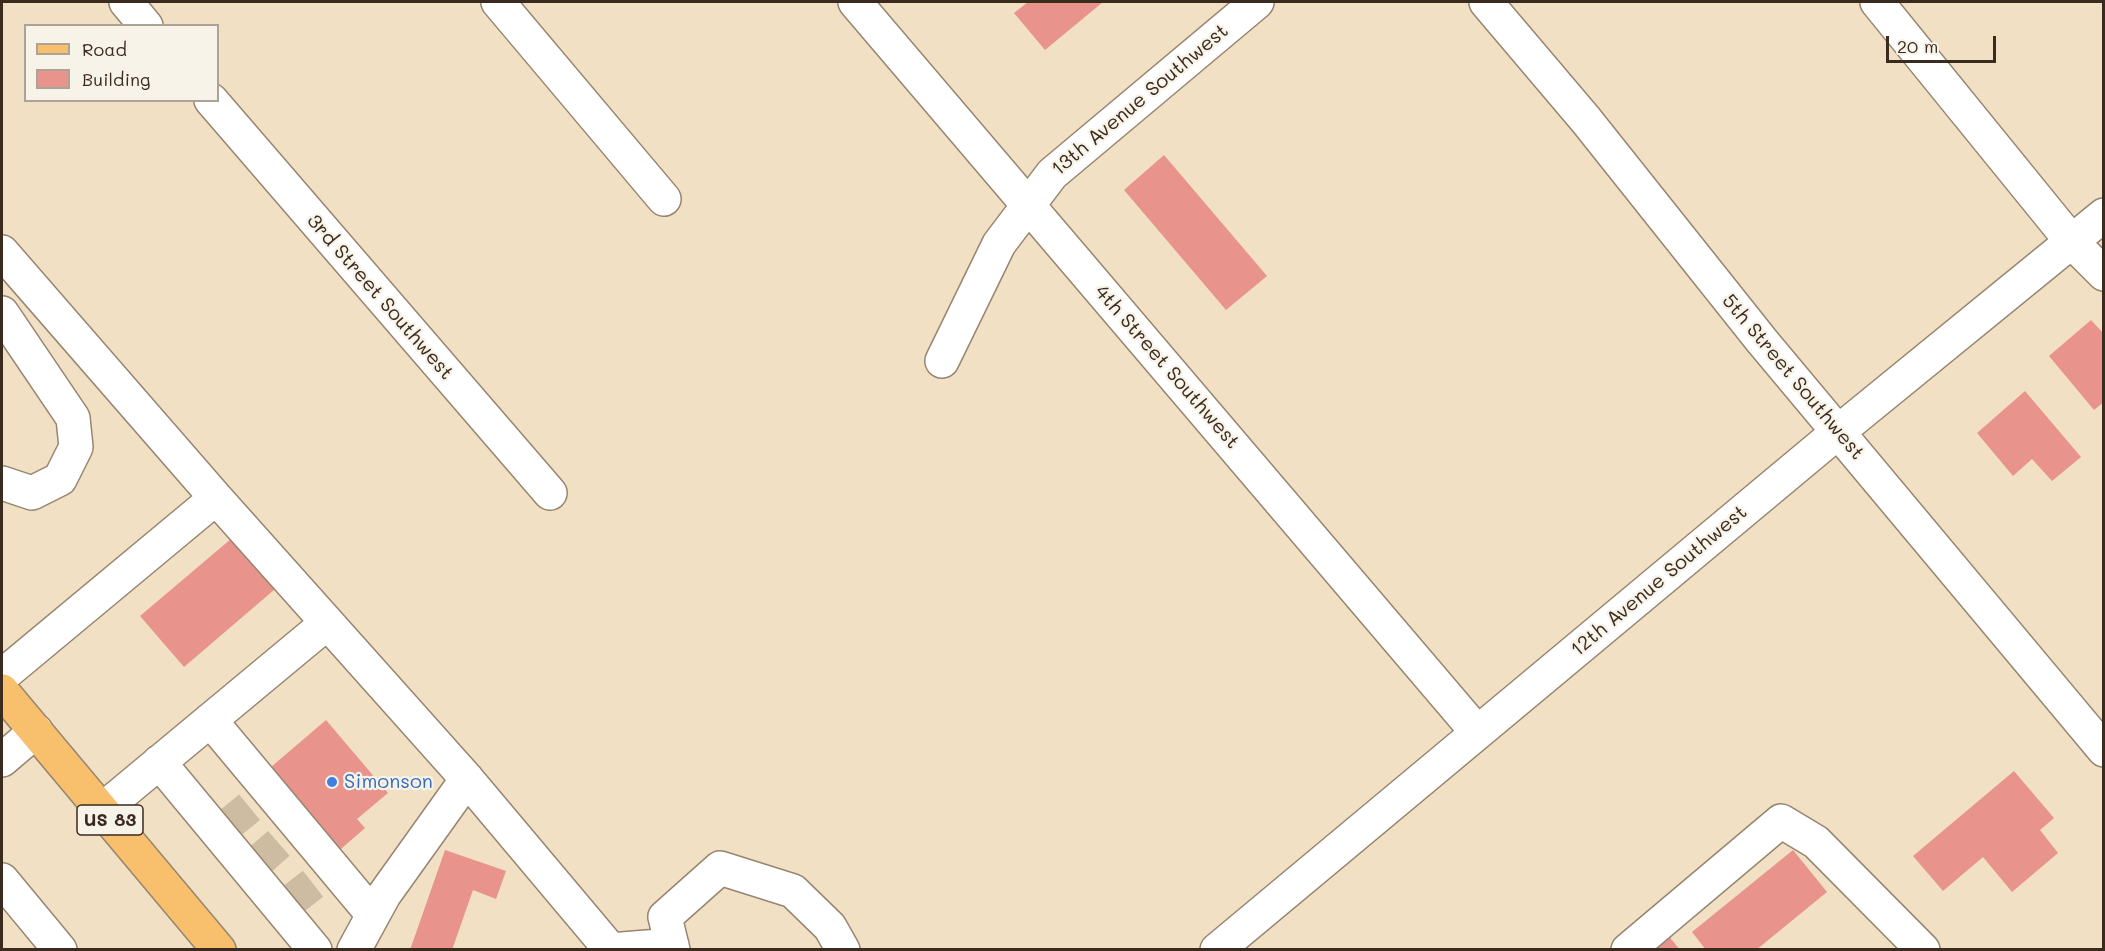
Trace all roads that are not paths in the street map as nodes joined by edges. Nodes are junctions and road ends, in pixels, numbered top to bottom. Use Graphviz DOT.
graph roads {
  1 [pos="126,2"];
  2 [pos="498,2"];
  3 [pos="855,2"];
  4 [pos="1257,2"];
  5 [pos="1486,2"];
  6 [pos="1877,2"];
  7 [pos="144,24"];
  8 [pos="213,102"];
  9 [pos="664,199"];
  10 [pos="1028,205"];
  11 [pos="2103,215"];
  12 [pos="2072,242"];
  13 [pos="2,252"];
  14 [pos="2103,274"];
  15 [pos="2,312"];
  16 [pos="942,361"];
  17 [pos="1838,432"];
  18 [pos="2,483"];
  19 [pos="550,493"];
  20 [pos="216,498"];
  21 [pos="327,623"];
  22 [pos="2,676"];
  23 [pos="2,691"];
  24 [pos="210,720"];
  25 [pos="36,731"];
  26 [pos="1477,732"];
  27 [pos="2103,750"];
  28 [pos="2,760"];
  29 [pos="159,762"];
  30 [pos="466,779"];
  31 [pos="102,810"];
  32 [pos="2,880"];
  33 [pos="373,915"];
  34 [pos="672,947"];
  35 [pos="610,949"];
  36 [pos="60,950"];
  37 [pos="219,950"];
  38 [pos="315,950"];
  39 [pos="354,950"];
  40 [pos="843,950"];
  41 [pos="1217,950"];
  42 [pos="1628,950"];
  43 [pos="1923,950"];
  1 -- 7 [label="street"];
  2 -- 9 [label="street"];
  3 -- 10 [label="street, 4th Street Southwest"];
  4 -- 10 [label="street, 13th Avenue Southwest"];
  5 -- 17 [label="street, 5th Street Southwest"];
  6 -- 12 [label="street"];
  8 -- 19 [label="street, 3rd Street Southwest"];
  10 -- 16 [label="street, 13th Avenue Southwest"];
  10 -- 26 [label="street, 4th Street Southwest"];
  11 -- 12 [label="street, 12th Avenue Southwest"];
  12 -- 14 [label="street"];
  12 -- 17 [label="street, 12th Avenue Southwest"];
  13 -- 20 [label="street"];
  15 -- 18 [label="street"];
  17 -- 26 [label="street, 12th Avenue Southwest"];
  17 -- 27 [label="street, 5th Street Southwest"];
  20 -- 21 [label="street"];
  20 -- 22 [label="street"];
  21 -- 24 [label="street"];
  21 -- 30 [label="street"];
  23 -- 25 [label="main road, US 83"];
  24 -- 29 [label="street"];
  24 -- 33 [label="street"];
  25 -- 28 [label="street"];
  25 -- 31 [label="main road, US 83"];
  26 -- 41 [label="street, 12th Avenue Southwest"];
  29 -- 31 [label="street"];
  29 -- 38 [label="street"];
  30 -- 33 [label="street"];
  30 -- 35 [label="street"];
  31 -- 37 [label="main road, US 83"];
  32 -- 36 [label="street"];
  33 -- 39 [label="street"];
  34 -- 35 [label="street"];
  34 -- 40 [label="street"];
  42 -- 43 [label="street"];
}
